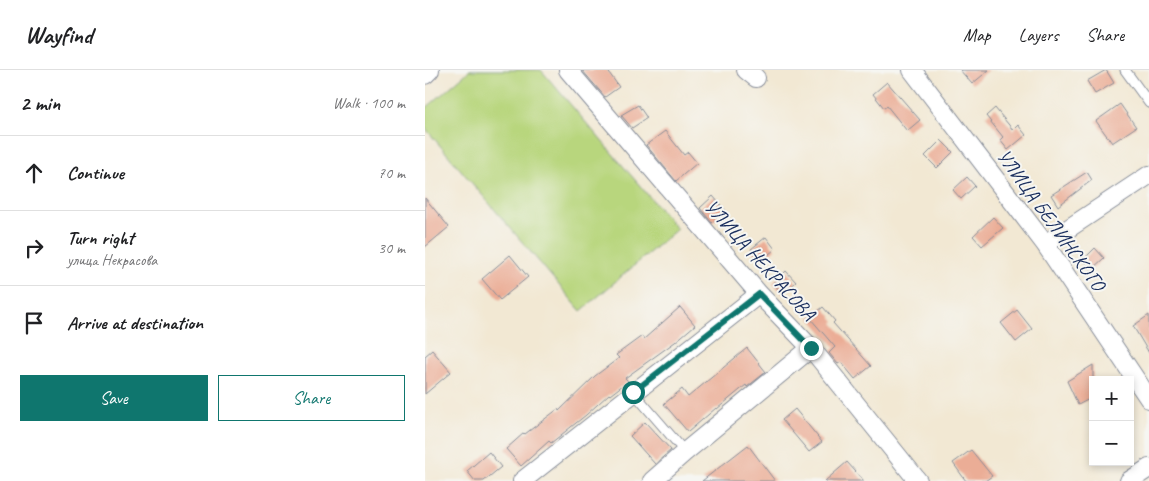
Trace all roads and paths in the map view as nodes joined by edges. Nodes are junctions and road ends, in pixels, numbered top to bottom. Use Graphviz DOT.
graph roads {
  1 [pos="430,70"];
  2 [pos="568,70"];
  3 [pos="912,70"];
  4 [pos="1125,70"];
  5 [pos="425,75"];
  6 [pos="1149,103"];
  7 [pos="1149,175"];
  8 [pos="1045,244"];
  9 [pos="759,294"];
  10 [pos="811,348"];
  11 [pos="633,392"];
  12 [pos="1149,400"];
  13 [pos="685,452"];
  14 [pos="1149,468"];
  15 [pos="522,481"];
  16 [pos="652,481"];
  17 [pos="918,481"];
  18 [pos="1129,481"];
  1 -- 5 [label="street"];
  2 -- 9 [label="street, УЛИЦА НЕКРАСОВА"];
  3 -- 8 [label="street, УЛИЦА БЕЛИНСКОГО"];
  4 -- 6 [label="lane"];
  7 -- 8 [label="street"];
  8 -- 12 [label="street, УЛИЦА БЕЛИНСКОГО"];
  9 -- 10 [label="street, УЛИЦА НЕКРАСОВА"];
  9 -- 11 [label="street"];
  10 -- 13 [label="street"];
  10 -- 17 [label="street, УЛИЦА НЕКРАСОВА"];
  11 -- 13 [label="lane"];
  11 -- 15 [label="street"];
  13 -- 16 [label="street"];
  14 -- 18 [label="street"];
}
